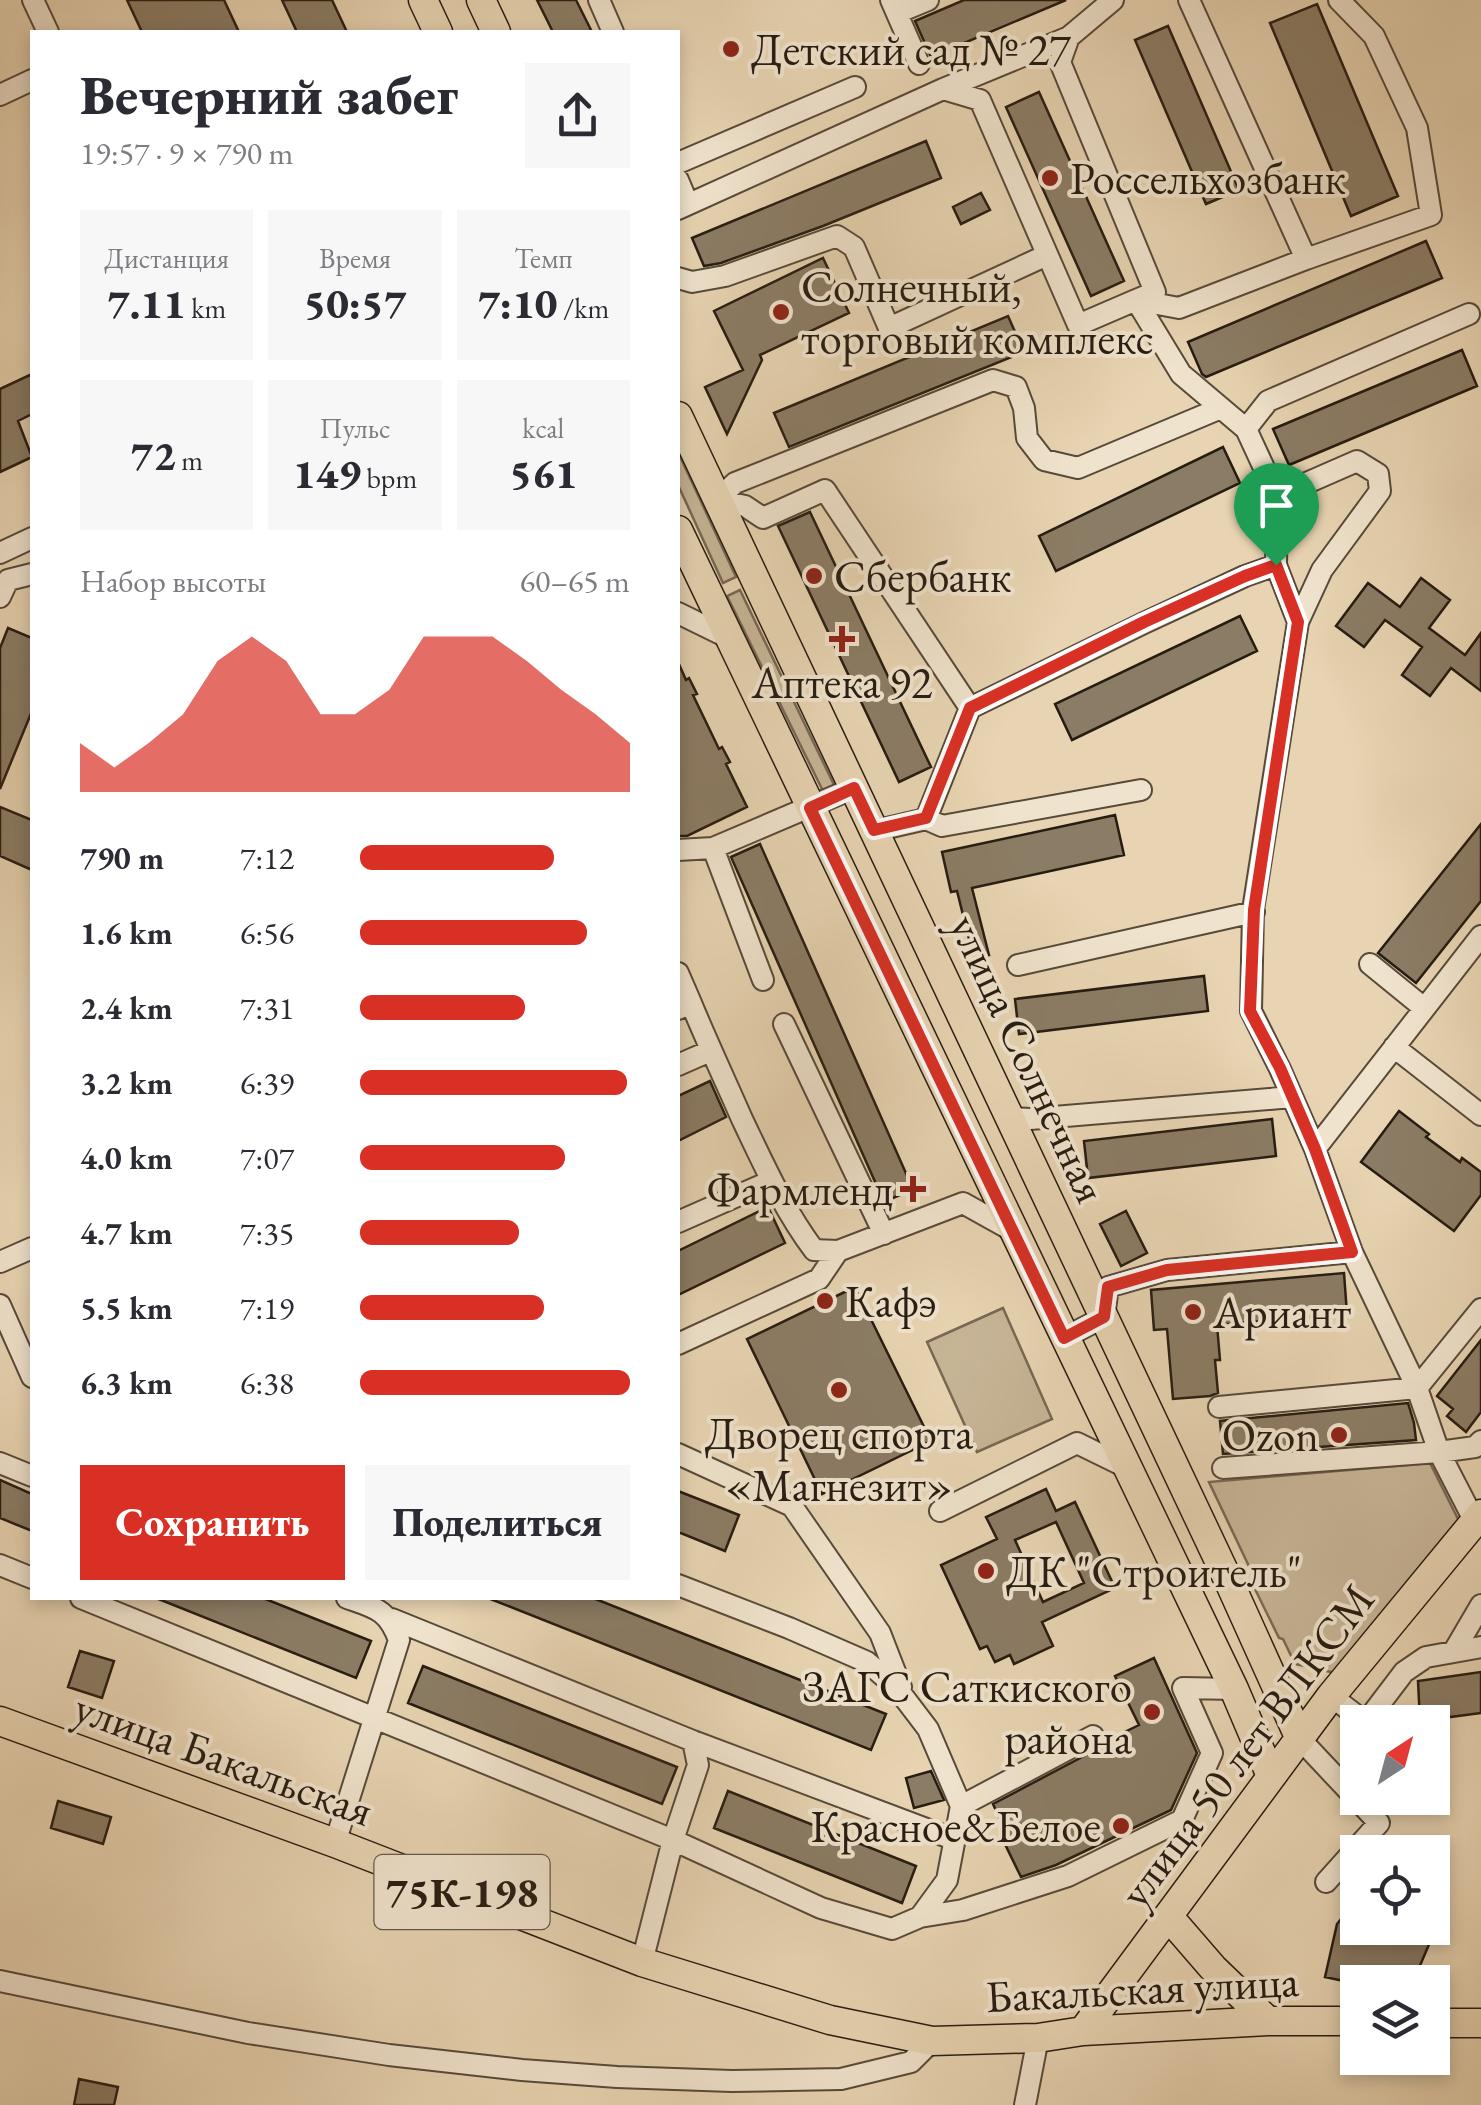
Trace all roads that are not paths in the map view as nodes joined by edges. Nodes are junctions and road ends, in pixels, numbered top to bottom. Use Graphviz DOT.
graph roads {
  1 [pos="33,0"];
  2 [pos="423,0"];
  3 [pos="481,0"];
  4 [pos="598,0"];
  5 [pos="928,0"];
  6 [pos="1113,0"];
  7 [pos="1190,0"];
  8 [pos="1339,0"];
  9 [pos="898,5"];
  10 [pos="47,30"];
  11 [pos="437,30"];
  12 [pos="495,30"];
  13 [pos="612,30"];
  14 [pos="1069,37"];
  15 [pos="919,64"];
  16 [pos="30,81"];
  17 [pos="855,87"];
  18 [pos="943,89"];
  19 [pos="0,95"];
  20 [pos="680,161"];
  21 [pos="683,206"];
  22 [pos="1047,255"];
  23 [pos="1306,259"];
  24 [pos="680,279"];
  25 [pos="1136,300"];
  26 [pos="1469,314"];
  27 [pos="1222,408"];
  28 [pos="680,420"];
  29 [pos="1246,428"];
  30 [pos="1277,496"];
  31 [pos="717,500"];
  32 [pos="680,534"];
  33 [pos="30,539"];
  34 [pos="0,552"];
  35 [pos="1276,565"];
  36 [pos="30,574"];
  37 [pos="0,597"];
  38 [pos="680,614"];
  39 [pos="1298,622"];
  40 [pos="729,638"];
  41 [pos="970,708"];
  42 [pos="854,788"];
  43 [pos="1141,790"];
  44 [pos="810,808"];
  45 [pos="926,818"];
  46 [pos="874,830"];
  47 [pos="713,848"];
  48 [pos="680,850"];
  49 [pos="1254,912"];
  50 [pos="1481,936"];
  51 [pos="1370,964"];
  52 [pos="1018,965"];
  53 [pos="763,980"];
  54 [pos="684,1006"];
  55 [pos="1424,1008"];
  56 [pos="784,1024"];
  57 [pos="1394,1046"];
  58 [pos="710,1050"];
  59 [pos="680,1064"];
  60 [pos="1292,1096"];
  61 [pos="1481,1116"];
  62 [pos="1010,1118"];
  63 [pos="1315,1149"];
  64 [pos="771,1181"];
  65 [pos="680,1221"];
  66 [pos="1014,1232"];
  67 [pos="884,1234"];
  68 [pos="30,1249"];
  69 [pos="838,1251"];
  70 [pos="1352,1252"];
  71 [pos="0,1262"];
  72 [pos="0,1307"];
  73 [pos="1481,1308"];
  74 [pos="1104,1317"];
  75 [pos="1064,1338"];
  76 [pos="680,1343"];
  77 [pos="30,1373"];
  78 [pos="1417,1388"];
  79 [pos="1219,1407"];
  80 [pos="1481,1440"];
  81 [pos="1439,1452"];
  82 [pos="680,1455"];
  83 [pos="0,1463"];
  84 [pos="1128,1468"];
  85 [pos="1223,1468"];
  86 [pos="30,1475"];
  87 [pos="940,1510"];
  88 [pos="1478,1518"];
  89 [pos="0,1565"];
  90 [pos="30,1577"];
  91 [pos="680,1585"];
  92 [pos="86,1600"];
  93 [pos="368,1602"];
  94 [pos="1481,1605"];
  95 [pos="392,1619"];
  96 [pos="1481,1647"];
  97 [pos="1454,1651"];
  98 [pos="1234,1689"];
  99 [pos="1331,1696"];
  100 [pos="905,1699"];
  101 [pos="1343,1705"];
  102 [pos="1379,1705"];
  103 [pos="375,1719"];
  104 [pos="0,1720"];
  105 [pos="1093,1736"];
  106 [pos="1300,1739"];
  107 [pos="693,1741"];
  108 [pos="1270,1776"];
  109 [pos="961,1806"];
  110 [pos="953,1839"];
  111 [pos="673,1840"];
  112 [pos="335,1843"];
  113 [pos="1326,1882"];
  114 [pos="1168,1916"];
  115 [pos="920,1917"];
  116 [pos="642,1962"];
  117 [pos="0,1981"];
  118 [pos="1268,2021"];
  119 [pos="1340,2021"];
  120 [pos="1450,2023"];
  121 [pos="1481,2024"];
  122 [pos="1083,2030"];
  123 [pos="1038,2038"];
  124 [pos="932,2041"];
  125 [pos="1025,2105"];
  1 -- 10 [label="street"];
  2 -- 11 [label="main road"];
  3 -- 12 [label="main road"];
  4 -- 13 [label="street"];
  5 -- 9 [label="street"];
  6 -- 14 [label="street"];
  7 -- 23 [label="street"];
  8 -- 23 [label="street"];
  9 -- 15 [label="street"];
  14 -- 18 [label="street"];
  14 -- 25 [label="street"];
  16 -- 19 [label="street"];
  17 -- 20 [label="street"];
  18 -- 21 [label="street"];
  18 -- 22 [label="street"];
  22 -- 24 [label="street"];
  22 -- 25 [label="street"];
  23 -- 25 [label="street"];
  25 -- 27 [label="street"];
  26 -- 29 [label="street"];
  27 -- 29 [label="street"];
  27 -- 31 [label="street"];
  28 -- 31 [label="main road, улица Солнечная"];
  29 -- 30 [label="street"];
  30 -- 35 [label="street"];
  30 -- 39 [label="street"];
  31 -- 41 [label="street"];
  31 -- 42 [label="main road, улица Солнечная"];
  32 -- 40 [label="main road, улица Солнечная"];
  33 -- 34 [label="street"];
  35 -- 39 [label="street"];
  35 -- 41 [label="street"];
  36 -- 37 [label="street"];
  38 -- 40 [label="street"];
  39 -- 49 [label="street"];
  40 -- 44 [label="main road, улица Солнечная"];
  41 -- 45 [label="street"];
  42 -- 44 [label="street"];
  42 -- 46 [label="main road, улица Солнечная"];
  43 -- 45 [label="street"];
  44 -- 47 [label="street"];
  44 -- 66 [label="main road, улица Солнечная"];
  45 -- 46 [label="street"];
  46 -- 62 [label="main road, улица Солнечная"];
  47 -- 48 [label="street"];
  47 -- 53 [label="street"];
  49 -- 52 [label="street"];
  49 -- 60 [label="street"];
  50 -- 55 [label="street"];
  51 -- 55 [label="street"];
  54 -- 58 [label="street"];
  55 -- 57 [label="street"];
  56 -- 67 [label="street"];
  57 -- 61 [label="street"];
  57 -- 63 [label="street"];
  58 -- 59 [label="street"];
  58 -- 64 [label="street"];
  60 -- 62 [label="street"];
  60 -- 63 [label="street"];
  62 -- 74 [label="main road, улица Солнечная"];
  63 -- 70 [label="street"];
  64 -- 65 [label="street"];
  64 -- 69 [label="street"];
  66 -- 67 [label="street"];
  66 -- 75 [label="main road, улица Солнечная"];
  67 -- 69 [label="street"];
  68 -- 71 [label="street"];
  69 -- 76 [label="street"];
  70 -- 74 [label="street"];
  70 -- 78 [label="street"];
  72 -- 77 [label="street"];
  73 -- 78 [label="street"];
  74 -- 75 [label="street"];
  74 -- 106 [label="main road, улица Солнечная"];
  75 -- 84 [label="main road, улица Солнечная"];
  78 -- 79 [label="street"];
  78 -- 81 [label="street"];
  80 -- 81 [label="street"];
  81 -- 85 [label="street"];
  81 -- 88 [label="street"];
  82 -- 100 [label="street"];
  83 -- 86 [label="street"];
  84 -- 87 [label="street"];
  84 -- 98 [label="main road, улица Солнечная"];
  88 -- 99 [label="main road, улица 50 лет ВЛКСМ"];
  89 -- 90 [label="street"];
  91 -- 100 [label="street"];
  92 -- 103 [label="street"];
  93 -- 95 [label="street"];
  94 -- 97 [label="street"];
  95 -- 103 [label="street"];
  95 -- 107 [label="street"];
  96 -- 97 [label="street"];
  97 -- 102 [label="street"];
  98 -- 108 [label="main road, улица Солнечная"];
  98 -- 115 [label="street"];
  99 -- 101 [label="street"];
  99 -- 106 [label="main road, улица 50 лет ВЛКСМ"];
  100 -- 109 [label="street"];
  103 -- 111 [label="street"];
  103 -- 112 [label="street"];
  104 -- 112 [label="main road, улица Бакальская / 75К-198"];
  105 -- 109 [label="street"];
  106 -- 108 [label="main road, улица 50 лет ВЛКСМ"];
  106 -- 113 [label="street"];
  107 -- 110 [label="street"];
  107 -- 111 [label="street"];
  108 -- 114 [label="main road, улица 50 лет ВЛКСМ"];
  109 -- 110 [label="street"];
  110 -- 115 [label="street"];
  111 -- 115 [label="street"];
  111 -- 116 [label="street"];
  112 -- 116 [label="main road, улица Бакальская / 75К-198"];
  114 -- 118 [label="main road"];
  114 -- 122 [label="main road, улица 50 лет ВЛКСМ"];
  116 -- 124 [label="main road, улица Бакальская / 75К-198"];
  117 -- 124 [label="street"];
  118 -- 119 [label="main road, Бакальская улица / 75К-198"];
  118 -- 122 [label="main road, Бакальская улица / 75К-198"];
  120 -- 121 [label="main road"];
  122 -- 123 [label="main road, Бакальская улица / 75К-198"];
  123 -- 124 [label="main road, Бакальская улица / 75К-198"];
  123 -- 125 [label="street"];
}
